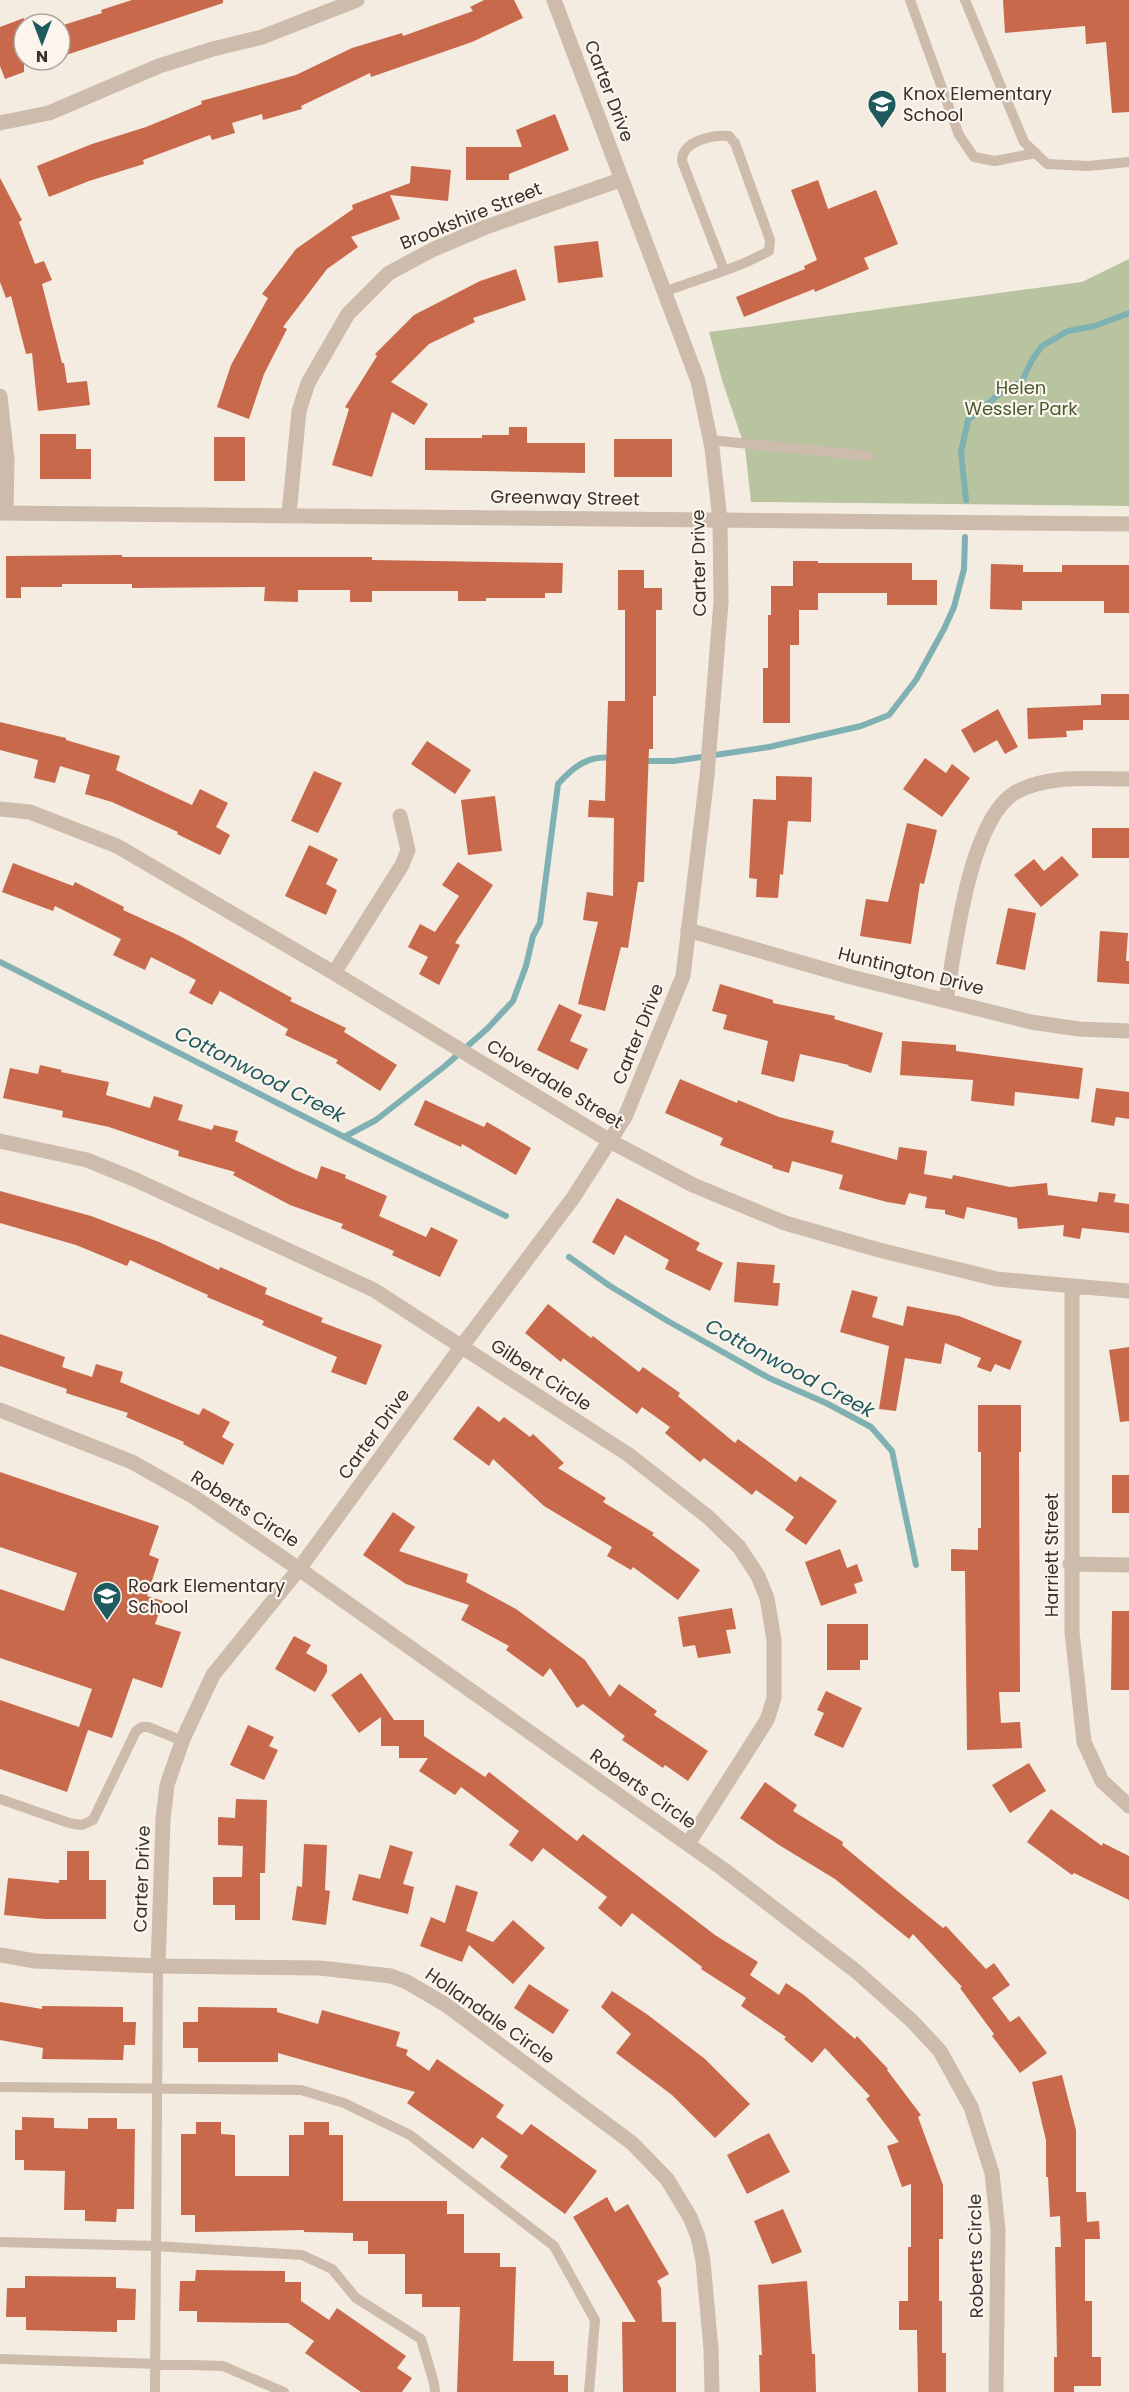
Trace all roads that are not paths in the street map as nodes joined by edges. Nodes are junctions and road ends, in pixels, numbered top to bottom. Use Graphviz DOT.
graph roads {
  1 [pos="357,0"];
  2 [pos="554,0"];
  3 [pos="910,0"];
  4 [pos="965,0"];
  5 [pos="0,123"];
  6 [pos="1036,153"];
  7 [pos="1129,162"];
  8 [pos="620,180"];
  9 [pos="724,270"];
  10 [pos="664,292"];
  11 [pos="0,396"];
  12 [pos="711,440"];
  13 [pos="870,456"];
  14 [pos="3,513"];
  15 [pos="289,514"];
  16 [pos="720,520"];
  17 [pos="1129,524"];
  18 [pos="1129,779"];
  19 [pos="0,809"];
  20 [pos="400,816"];
  21 [pos="688,930"];
  22 [pos="334,973"];
  23 [pos="946,1000"];
  24 [pos="1129,1031"];
  25 [pos="0,1141"];
  26 [pos="610,1141"];
  27 [pos="1072,1288"];
  28 [pos="1129,1291"];
  29 [pos="462,1346"];
  30 [pos="0,1410"];
  31 [pos="1070,1564"];
  32 [pos="1129,1564"];
  33 [pos="299,1569"];
  34 [pos="183,1741"];
  35 [pos="0,1799"];
  36 [pos="1129,1806"];
  37 [pos="688,1844"];
  38 [pos="0,1955"];
  39 [pos="158,1966"];
  40 [pos="0,2087"];
  41 [pos="158,2089"];
  42 [pos="0,2242"];
  43 [pos="156,2246"];
  44 [pos="0,2359"];
  45 [pos="156,2365"];
  46 [pos="155,2392"];
  47 [pos="284,2392"];
  48 [pos="435,2392"];
  49 [pos="589,2392"];
  50 [pos="712,2392"];
  51 [pos="996,2392"];
  1 -- 5 [label="street"];
  2 -- 8 [label="street, Carter Drive"];
  3 -- 6 [label="lane"];
  4 -- 6 [label="lane"];
  6 -- 7 [label="lane"];
  8 -- 10 [label="street, Carter Drive"];
  8 -- 15 [label="street, Brookshire Street"];
  9 -- 9 [label="lane"];
  9 -- 10 [label="lane"];
  10 -- 12 [label="street, Carter Drive"];
  11 -- 14 [label="street"];
  12 -- 13 [label="lane"];
  12 -- 16 [label="street, Carter Drive"];
  14 -- 15 [label="street, Greenway Street"];
  15 -- 16 [label="street, Greenway Street"];
  16 -- 17 [label="street, Greenway Street"];
  16 -- 21 [label="street, Carter Drive"];
  18 -- 23 [label="street"];
  19 -- 22 [label="street, Cloverdale Street"];
  20 -- 22 [label="street"];
  21 -- 23 [label="street, Huntington Drive"];
  21 -- 26 [label="street, Carter Drive"];
  22 -- 26 [label="street, Cloverdale Street"];
  23 -- 24 [label="street, Huntington Drive"];
  25 -- 29 [label="street, Gilbert Circle"];
  26 -- 27 [label="street, Cloverdale Street"];
  26 -- 29 [label="street, Carter Drive"];
  27 -- 28 [label="street, Cloverdale Street"];
  27 -- 31 [label="street, Harriett Street"];
  29 -- 33 [label="street, Carter Drive"];
  29 -- 37 [label="street, Gilbert Circle"];
  30 -- 33 [label="street, Roberts Circle"];
  31 -- 32 [label="street"];
  31 -- 36 [label="street, Harriett Street"];
  33 -- 34 [label="street, Carter Drive"];
  33 -- 37 [label="street, Roberts Circle"];
  34 -- 35 [label="lane"];
  34 -- 39 [label="street, Carter Drive"];
  37 -- 51 [label="street, Roberts Circle"];
  38 -- 39 [label="street, Hollandale Circle"];
  39 -- 41 [label="lane"];
  39 -- 50 [label="street, Hollandale Circle"];
  40 -- 41 [label="lane"];
  41 -- 43 [label="lane"];
  41 -- 49 [label="lane"];
  42 -- 43 [label="lane"];
  43 -- 45 [label="lane"];
  43 -- 48 [label="lane"];
  44 -- 45 [label="lane"];
  45 -- 46 [label="lane"];
  45 -- 47 [label="lane"];
}
